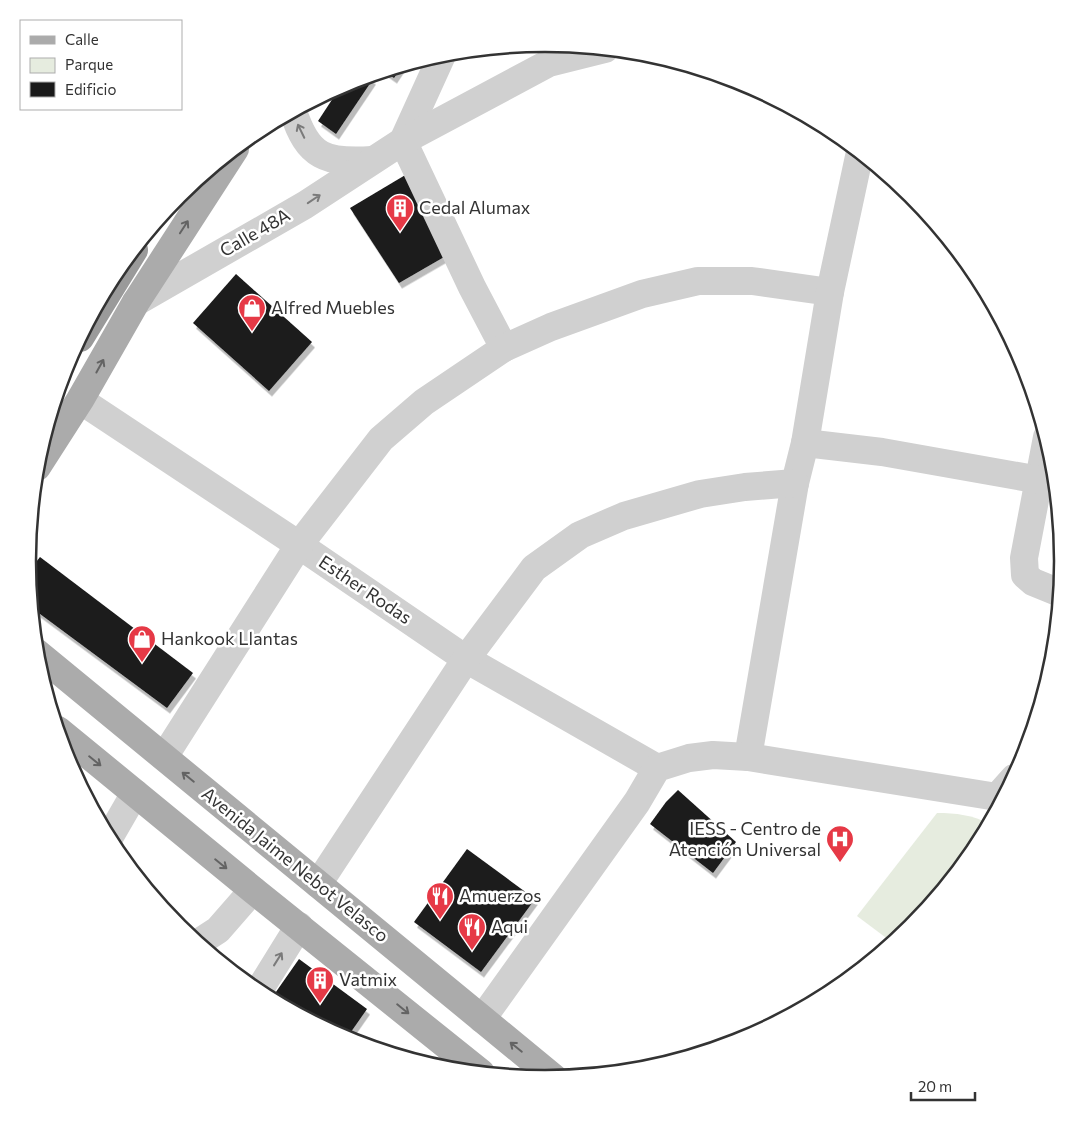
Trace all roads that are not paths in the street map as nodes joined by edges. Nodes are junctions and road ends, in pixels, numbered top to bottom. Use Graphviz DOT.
graph roads {
  1 [pos="586,54"];
  2 [pos="438,64"];
  3 [pos="296,117"];
  4 [pos="403,141"];
  5 [pos="858,159"];
  6 [pos="372,160"];
  7 [pos="224,167"];
  8 [pos="830,292"];
  9 [pos="136,302"];
  10 [pos="504,348"];
  11 [pos="80,400"];
  12 [pos="805,443"];
  13 [pos="50,447"];
  14 [pos="1044,457"];
  15 [pos="1040,480"];
  16 [pos="795,483"];
  17 [pos="299,545"];
  18 [pos="1054,591"];
  19 [pos="466,659"];
  20 [pos="46,660"];
  21 [pos="71,746"];
  22 [pos="748,757"];
  23 [pos="164,758"];
  24 [pos="658,768"];
  25 [pos="999,791"];
  26 [pos="136,794"];
  27 [pos="113,831"];
  28 [pos="318,884"];
  29 [pos="253,890"];
  30 [pos="299,926"];
  31 [pos="204,939"];
  32 [pos="263,984"];
  33 [pos="482,1019"];
  34 [pos="461,1063"];
  35 [pos="544,1070"];
  1 -- 4 [label="street, Calle 48A"];
  2 -- 4 [label="street"];
  6 -- 3 [label="street, Calle 48A, one-way"];
  4 -- 6 [label="street, Calle 48A"];
  4 -- 10 [label="street"];
  5 -- 8 [label="street"];
  9 -- 6 [label="street, Calle 48A, one-way"];
  9 -- 7 [label="main road, one-way"];
  8 -- 10 [label="street"];
  8 -- 12 [label="street"];
  11 -- 9 [label="main road, one-way"];
  10 -- 17 [label="street"];
  11 -- 13 [label="main road"];
  11 -- 17 [label="street, Esther Rodas"];
  12 -- 15 [label="street"];
  12 -- 16 [label="street"];
  14 -- 15 [label="street"];
  15 -- 18 [label="street"];
  16 -- 19 [label="street"];
  16 -- 22 [label="street"];
  17 -- 19 [label="street, Esther Rodas"];
  17 -- 23 [label="street"];
  19 -- 24 [label="street, Esther Rodas"];
  19 -- 28 [label="street"];
  20 -- 23 [label="main road, Avenida Jaime Nebot Velasco"];
  21 -- 26 [label="main road, one-way"];
  22 -- 24 [label="street"];
  22 -- 25 [label="street"];
  28 -- 23 [label="main road, Avenida Jaime Nebot Velasco, one-way"];
  24 -- 33 [label="street"];
  26 -- 27 [label="street"];
  26 -- 29 [label="main road, one-way"];
  28 -- 33 [label="main road, Avenida Jaime Nebot Velasco"];
  29 -- 30 [label="main road"];
  29 -- 31 [label="street"];
  32 -- 30 [label="street, one-way"];
  30 -- 34 [label="main road, one-way"];
  35 -- 33 [label="main road, Avenida Jaime Nebot Velasco, one-way"];
}
